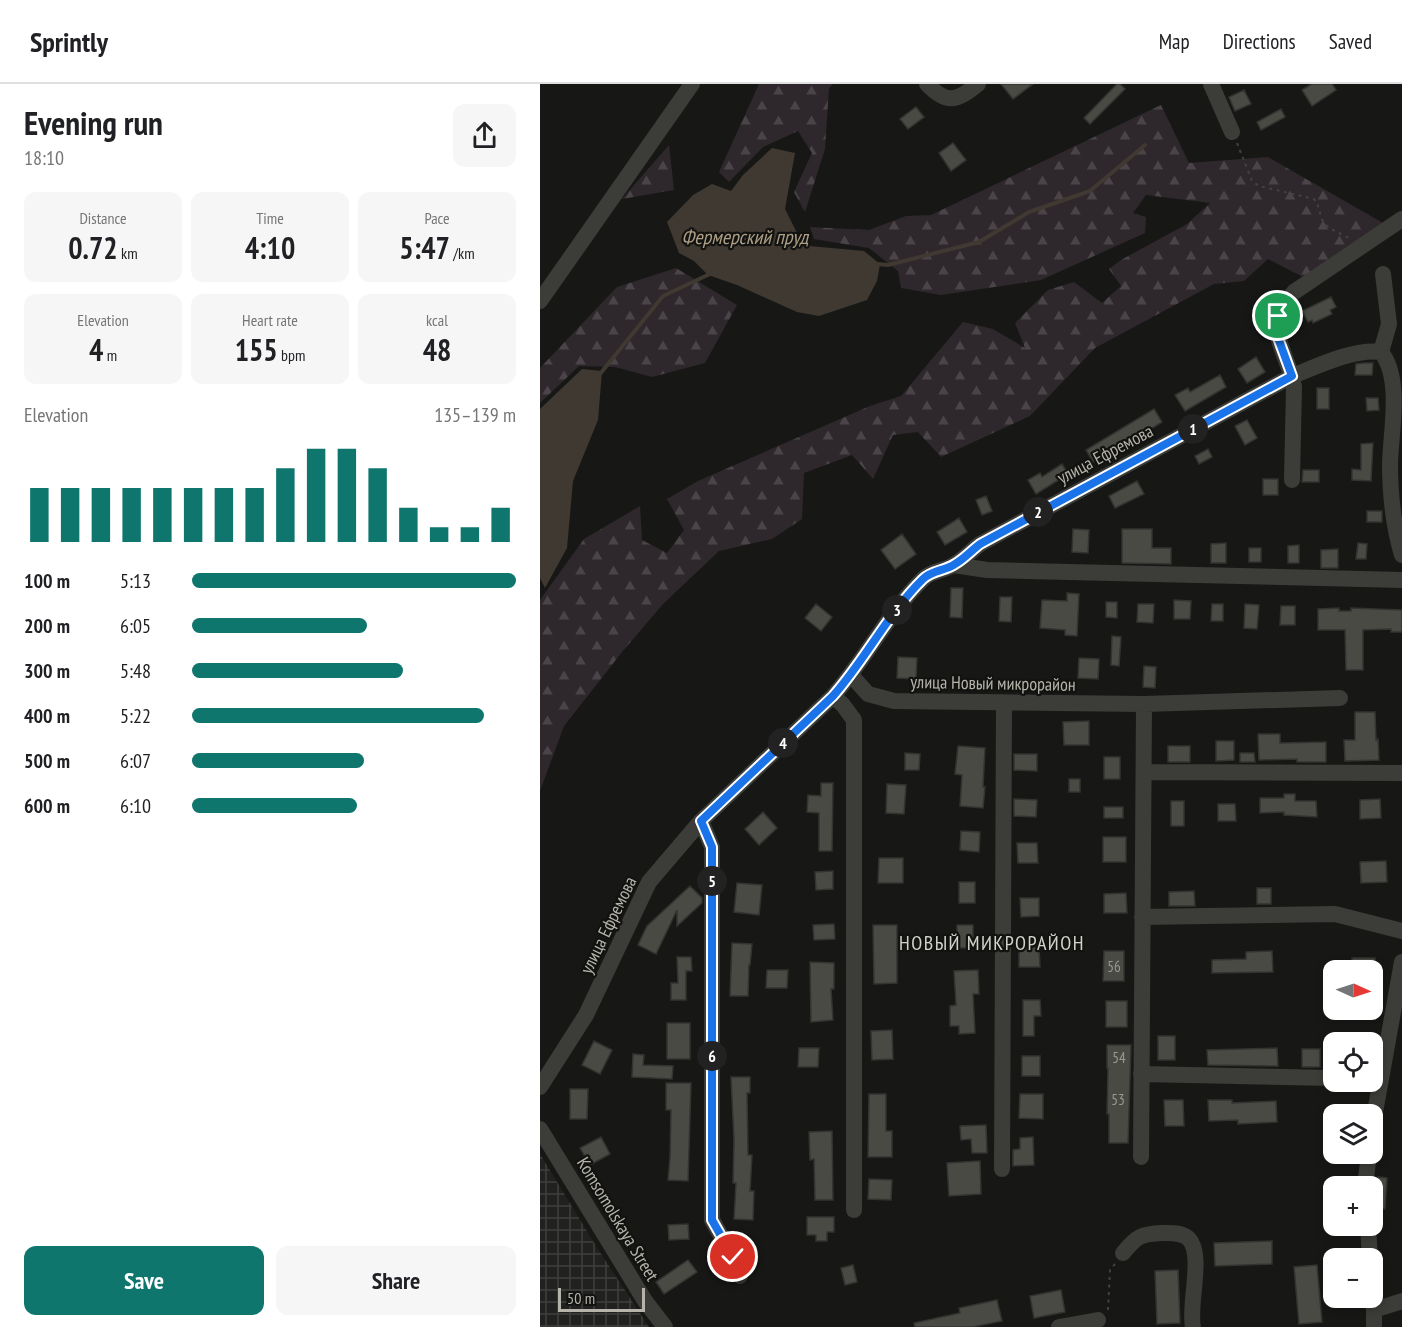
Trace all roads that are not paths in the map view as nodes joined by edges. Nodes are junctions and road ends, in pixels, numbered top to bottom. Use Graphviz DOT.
graph roads {
  1 [pos="692,84"];
  2 [pos="927,84"];
  3 [pos="978,84"];
  4 [pos="1211,84"];
  5 [pos="1232,132"];
  6 [pos="1402,219"];
  7 [pos="1383,274"];
  8 [pos="540,301"];
  9 [pos="1381,352"];
  10 [pos="1292,376"];
  11 [pos="1292,480"];
  12 [pos="1402,555"];
  13 [pos="954,565"];
  14 [pos="1402,580"];
  15 [pos="851,675"];
  16 [pos="833,696"];
  17 [pos="1340,698"];
  18 [pos="1004,704"];
  19 [pos="1144,704"];
  20 [pos="1144,772"];
  21 [pos="1402,773"];
  22 [pos="701,821"];
  23 [pos="1142,917"];
  24 [pos="1402,931"];
  25 [pos="1402,962"];
  26 [pos="1383,1048"];
  27 [pos="1141,1074"];
  28 [pos="1323,1078"];
  29 [pos="540,1087"];
  30 [pos="540,1128"];
  31 [pos="1141,1157"];
  32 [pos="1002,1169"];
  33 [pos="854,1210"];
  34 [pos="1123,1253"];
  35 [pos="740,1276"];
  36 [pos="1402,1301"];
  37 [pos="1374,1319"];
  38 [pos="1098,1320"];
  39 [pos="665,1327"];
  40 [pos="1059,1327"];
  41 [pos="1193,1327"];
  1 -- 8 [label="street"];
  2 -- 3 [label="street"];
  4 -- 5 [label="street"];
  6 -- 10 [label="street"];
  7 -- 9 [label="street"];
  9 -- 10 [label="street, улица Ефремова"];
  9 -- 12 [label="street"];
  10 -- 11 [label="street"];
  10 -- 13 [label="street, улица Ефремова"];
  13 -- 14 [label="street"];
  13 -- 15 [label="street, улица Ефремова"];
  15 -- 16 [label="street, улица Ефремова"];
  15 -- 18 [label="street, улица Новый микрорайон"];
  16 -- 22 [label="street, улица Ефремова"];
  16 -- 33 [label="street"];
  17 -- 19 [label="street, улица Новый микрорайон"];
  18 -- 19 [label="street, улица Новый микрорайон"];
  18 -- 32 [label="street"];
  19 -- 20 [label="street"];
  20 -- 21 [label="street"];
  20 -- 23 [label="street"];
  22 -- 29 [label="street, улица Ефремова"];
  22 -- 35 [label="street"];
  23 -- 24 [label="street"];
  23 -- 27 [label="street"];
  25 -- 26 [label="street"];
  27 -- 28 [label="street"];
  27 -- 31 [label="street"];
  30 -- 39 [label="street, Komsomolskaya Street"];
  34 -- 41 [label="street"];
  36 -- 37 [label="street"];
  38 -- 40 [label="street"];
}
